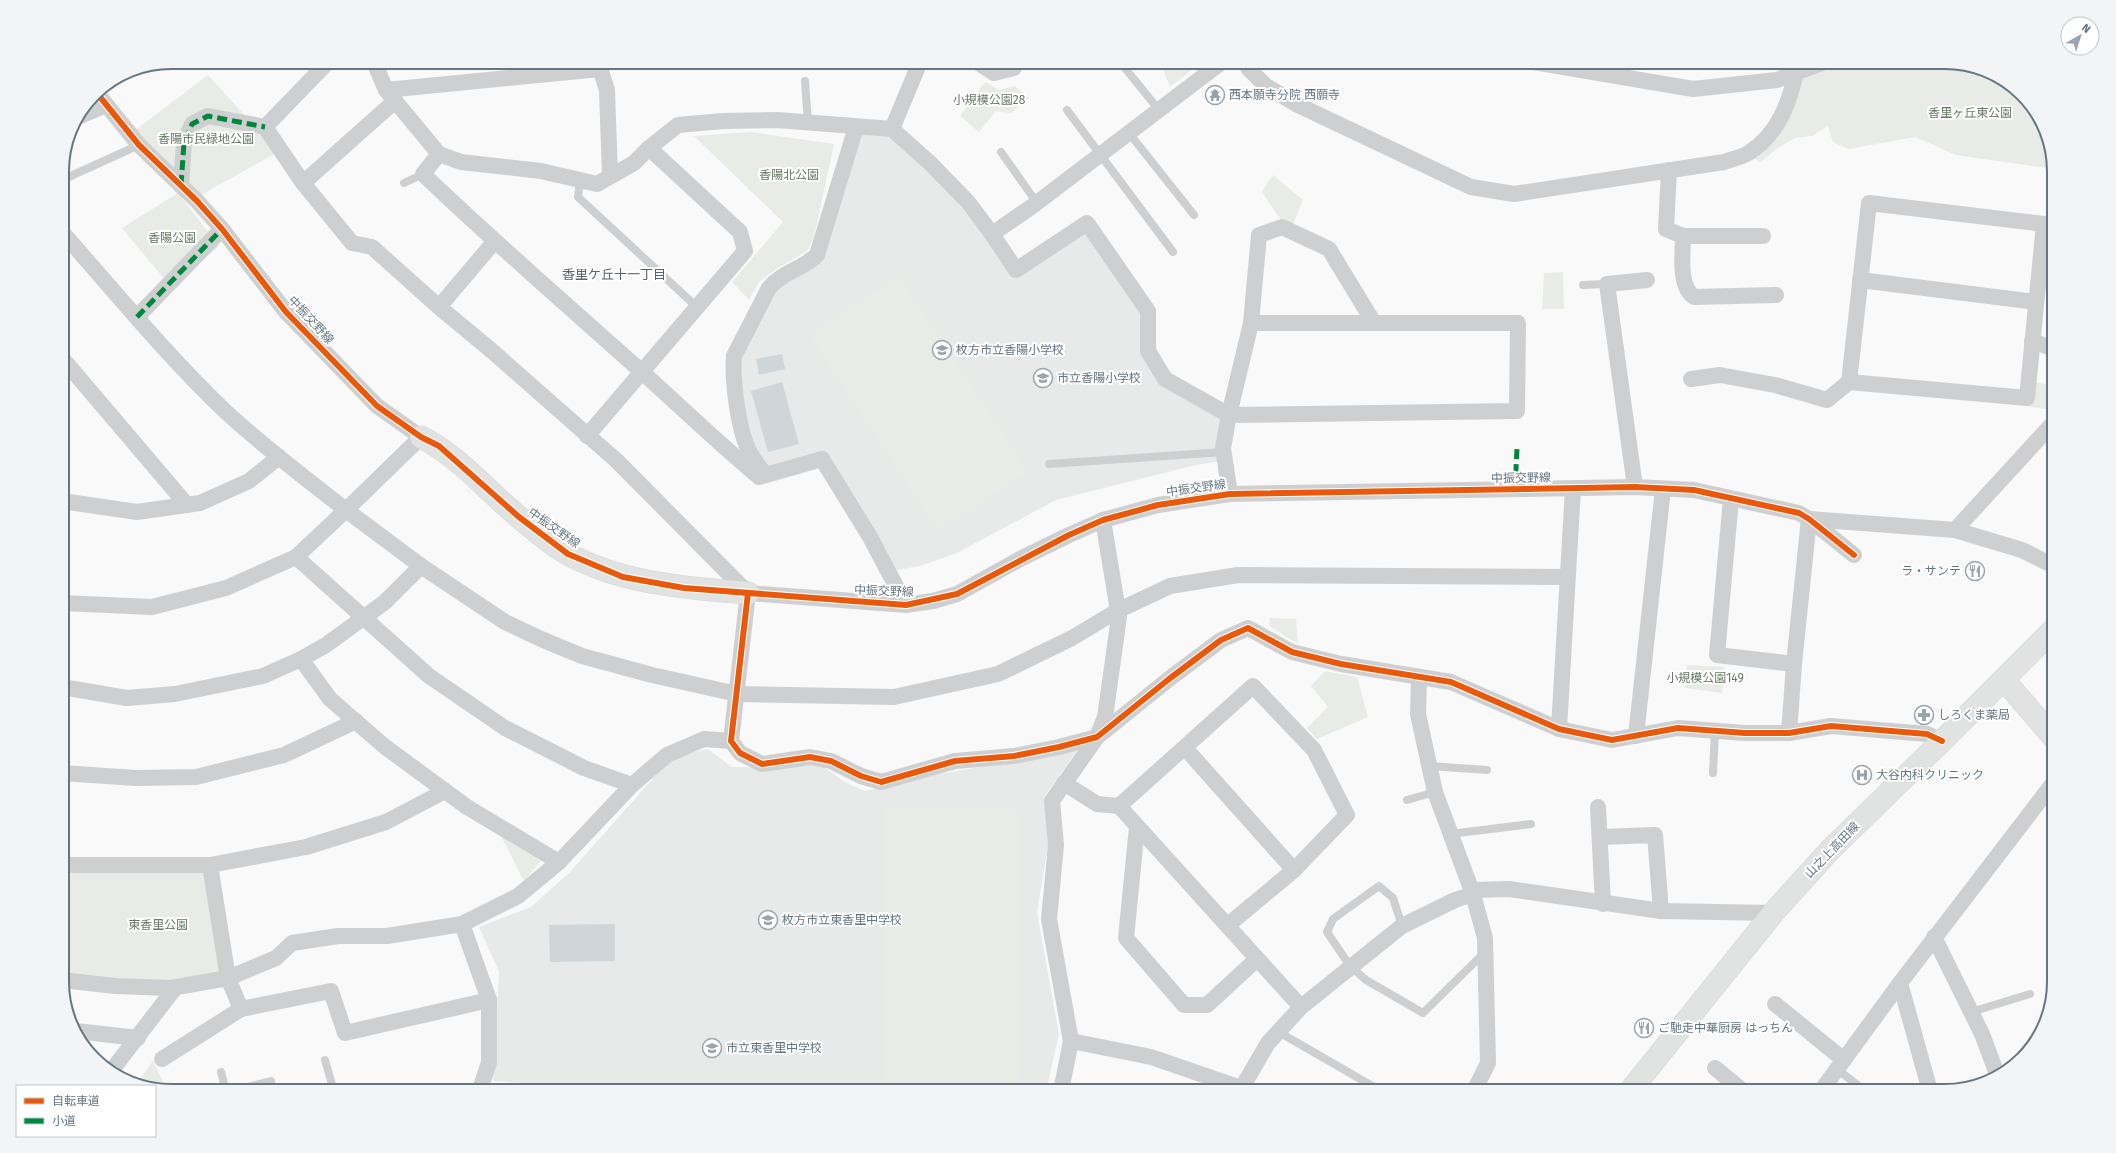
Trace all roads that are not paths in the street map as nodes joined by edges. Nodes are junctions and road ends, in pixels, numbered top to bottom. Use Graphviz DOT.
graph roads {
  1 [pos="321,69"];
  2 [pos="377,69"];
  3 [pos="578,69"];
  4 [pos="600,69"];
  5 [pos="917,69"];
  6 [pos="988,69"];
  7 [pos="1010,69"];
  8 [pos="1126,69"];
  9 [pos="1213,69"];
  10 [pos="1249,69"];
  11 [pos="1577,69"];
  12 [pos="1807,69"];
  13 [pos="1796,73"];
  14 [pos="805,81"];
  15 [pos="390,96"];
  16 [pos="100,98"];
  17 [pos="106,105"];
  18 [pos="1067,110"];
  19 [pos="1159,110"];
  20 [pos="88,113"];
  21 [pos="808,124"];
  22 [pos="265,127"];
  23 [pos="856,127"];
  24 [pos="892,129"];
  25 [pos="1129,133"];
  26 [pos="139,144"];
  27 [pos="649,148"];
  28 [pos="1001,152"];
  29 [pos="439,154"];
  30 [pos="1100,155"];
  31 [pos="1669,170"];
  32 [pos="423,174"];
  33 [pos="610,176"];
  34 [pos="69,177"];
  35 [pos="580,180"];
  36 [pos="303,183"];
  37 [pos="404,183"];
  38 [pos="181,186"];
  39 [pos="1036,203"];
  40 [pos="1194,215"];
  41 [pos="222,229"];
  42 [pos="992,234"];
  43 [pos="1683,236"];
  44 [pos="1763,236"];
  45 [pos="69,240"];
  46 [pos="494,242"];
  47 [pos="1173,252"];
  48 [pos="1647,280"];
  49 [pos="1860,280"];
  50 [pos="1607,284"];
  51 [pos="1583,285"];
  52 [pos="1776,295"];
  53 [pos="2036,302"];
  54 [pos="438,307"];
  55 [pos="698,308"];
  56 [pos="136,317"];
  57 [pos="1252,323"];
  58 [pos="1374,323"];
  59 [pos="2032,341"];
  60 [pos="2047,346"];
  61 [pos="69,366"];
  62 [pos="643,372"];
  63 [pos="1691,379"];
  64 [pos="1849,382"];
  65 [pos="1229,415"];
  66 [pos="2047,430"];
  67 [pos="587,436"];
  68 [pos="421,437"];
  69 [pos="1224,452"];
  70 [pos="279,457"];
  71 [pos="1049,464"];
  72 [pos="765,475"];
  73 [pos="1635,487"];
  74 [pos="1573,488"];
  75 [pos="1662,489"];
  76 [pos="1230,494"];
  77 [pos="1731,499"];
  78 [pos="69,502"];
  79 [pos="187,505"];
  80 [pos="346,510"];
  81 [pos="1810,519"];
  82 [pos="1103,520"];
  83 [pos="1955,530"];
  84 [pos="1854,555"];
  85 [pos="296,557"];
  86 [pos="2047,562"];
  87 [pos="421,566"];
  88 [pos="1567,577"];
  89 [pos="748,593"];
  90 [pos="69,603"];
  91 [pos="906,605"];
  92 [pos="1117,611"];
  93 [pos="364,617"];
  94 [pos="2047,635"];
  95 [pos="300,659"];
  96 [pos="1794,664"];
  97 [pos="1420,678"];
  98 [pos="2004,680"];
  99 [pos="69,688"];
  100 [pos="737,694"];
  101 [pos="356,721"];
  102 [pos="1559,729"];
  103 [pos="2047,730"];
  104 [pos="1715,731"];
  105 [pos="1788,733"];
  106 [pos="1636,736"];
  107 [pos="1097,737"];
  108 [pos="731,741"];
  109 [pos="1942,742"];
  110 [pos="1185,748"];
  111 [pos="1429,766"];
  112 [pos="1487,770"];
  113 [pos="69,773"];
  114 [pos="1713,773"];
  115 [pos="1064,783"];
  116 [pos="632,785"];
  117 [pos="445,791"];
  118 [pos="2047,791"];
  119 [pos="1435,792"];
  120 [pos="1407,800"];
  121 [pos="1119,806"];
  122 [pos="1598,807"];
  123 [pos="1530,824"];
  124 [pos="1137,828"];
  125 [pos="1450,834"];
  126 [pos="1600,837"];
  127 [pos="559,862"];
  128 [pos="69,865"];
  129 [pos="210,865"];
  130 [pos="1294,870"];
  131 [pos="1473,892"];
  132 [pos="1603,904"];
  133 [pos="1661,911"];
  134 [pos="1773,914"];
  135 [pos="462,924"];
  136 [pos="1228,925"];
  137 [pos="1402,926"];
  138 [pos="1934,937"];
  139 [pos="1485,952"];
  140 [pos="1257,959"];
  141 [pos="1350,966"];
  142 [pos="228,978"];
  143 [pos="69,981"];
  144 [pos="1900,983"];
  145 [pos="175,988"];
  146 [pos="2030,994"];
  147 [pos="489,1000"];
  148 [pos="1775,1004"];
  149 [pos="1301,1006"];
  150 [pos="241,1009"];
  151 [pos="1971,1012"];
  152 [pos="1277,1031"];
  153 [pos="82,1032"];
  154 [pos="138,1038"];
  155 [pos="1071,1041"];
  156 [pos="162,1059"];
  157 [pos="325,1060"];
  158 [pos="1840,1065"];
  159 [pos="114,1067"];
  160 [pos="1715,1068"];
  161 [pos="1995,1070"];
  162 [pos="221,1072"];
  163 [pos="271,1081"];
  164 [pos="224,1084"];
  165 [pos="260,1084"];
  166 [pos="332,1084"];
  167 [pos="480,1084"];
  168 [pos="1062,1084"];
  169 [pos="1227,1084"];
  170 [pos="1244,1084"];
  171 [pos="1369,1084"];
  172 [pos="1479,1084"];
  173 [pos="1636,1084"];
  174 [pos="1734,1084"];
  175 [pos="1826,1084"];
  176 [pos="1858,1084"];
  177 [pos="1928,1084"];
  1 -- 22 [label="street"];
  2 -- 15 [label="street"];
  3 -- 15 [label="street"];
  4 -- 33 [label="street"];
  5 -- 24 [label="street"];
  6 -- 7 [label="street"];
  8 -- 19 [label="lane"];
  9 -- 19 [label="street"];
  10 -- 31 [label="street"];
  11 -- 13 [label="street"];
  12 -- 13 [label="street"];
  13 -- 31 [label="street"];
  14 -- 21 [label="lane"];
  15 -- 29 [label="street"];
  15 -- 36 [label="street"];
  16 -- 17 [label="street, 中振交野線"];
  17 -- 20 [label="street"];
  17 -- 26 [label="street, 中振交野線"];
  18 -- 30 [label="lane"];
  19 -- 25 [label="street"];
  21 -- 23 [label="street"];
  21 -- 27 [label="street"];
  22 -- 36 [label="street"];
  22 -- 38 [label="street"];
  23 -- 24 [label="street"];
  23 -- 72 [label="street"];
  24 -- 42 [label="street"];
  25 -- 30 [label="street"];
  25 -- 40 [label="lane"];
  26 -- 34 [label="lane"];
  26 -- 38 [label="street, 中振交野線"];
  27 -- 33 [label="street"];
  27 -- 55 [label="street"];
  28 -- 39 [label="lane"];
  29 -- 32 [label="street"];
  29 -- 35 [label="street"];
  30 -- 39 [label="street"];
  30 -- 47 [label="lane"];
  31 -- 43 [label="street"];
  32 -- 37 [label="lane"];
  32 -- 46 [label="street"];
  33 -- 35 [label="street"];
  35 -- 55 [label="lane"];
  36 -- 54 [label="street"];
  38 -- 41 [label="street, 中振交野線"];
  39 -- 42 [label="street"];
  41 -- 56 [label="street"];
  41 -- 68 [label="street, 中振交野線"];
  42 -- 65 [label="street"];
  43 -- 44 [label="street"];
  43 -- 52 [label="street"];
  45 -- 56 [label="street"];
  46 -- 54 [label="street"];
  46 -- 62 [label="street"];
  48 -- 50 [label="street"];
  49 -- 53 [label="street"];
  49 -- 53 [label="street"];
  49 -- 64 [label="street"];
  50 -- 51 [label="lane"];
  50 -- 73 [label="street"];
  53 -- 59 [label="street"];
  54 -- 67 [label="street"];
  55 -- 62 [label="street"];
  56 -- 70 [label="street"];
  57 -- 58 [label="street"];
  57 -- 58 [label="street"];
  57 -- 65 [label="street"];
  58 -- 65 [label="street"];
  59 -- 60 [label="street"];
  59 -- 64 [label="street"];
  61 -- 79 [label="street"];
  62 -- 67 [label="street"];
  62 -- 72 [label="street"];
  63 -- 64 [label="street"];
  65 -- 69 [label="street"];
  66 -- 83 [label="street"];
  67 -- 89 [label="street"];
  68 -- 80 [label="street"];
  68 -- 89 [label="street, 中振交野線"];
  69 -- 71 [label="lane"];
  69 -- 76 [label="street"];
  70 -- 79 [label="street"];
  70 -- 80 [label="street"];
  72 -- 91 [label="street"];
  73 -- 74 [label="street, 中振交野線"];
  73 -- 75 [label="street, 中振交野線"];
  74 -- 76 [label="street, 中振交野線"];
  74 -- 88 [label="street"];
  75 -- 77 [label="street, 中振交野線"];
  75 -- 106 [label="street"];
  76 -- 82 [label="street, 中振交野線"];
  77 -- 81 [label="street, 中振交野線"];
  77 -- 96 [label="street"];
  78 -- 79 [label="street"];
  80 -- 85 [label="street"];
  80 -- 87 [label="street"];
  81 -- 83 [label="street"];
  81 -- 84 [label="street, 中振交野線"];
  81 -- 96 [label="street"];
  82 -- 91 [label="street, 中振交野線"];
  82 -- 92 [label="street"];
  83 -- 86 [label="street"];
  85 -- 90 [label="street"];
  85 -- 93 [label="street"];
  87 -- 93 [label="street"];
  87 -- 100 [label="street"];
  88 -- 92 [label="street"];
  88 -- 102 [label="street"];
  89 -- 91 [label="street, 中振交野線"];
  89 -- 100 [label="street"];
  92 -- 100 [label="street"];
  92 -- 107 [label="street"];
  93 -- 95 [label="street"];
  93 -- 116 [label="street"];
  94 -- 98 [label="street, 山之上高田線"];
  95 -- 99 [label="street"];
  95 -- 101 [label="street"];
  96 -- 105 [label="street"];
  97 -- 102 [label="street"];
  97 -- 107 [label="street"];
  97 -- 111 [label="street"];
  98 -- 103 [label="street"];
  98 -- 109 [label="street, 山之上高田線"];
  100 -- 108 [label="street"];
  101 -- 113 [label="street"];
  101 -- 117 [label="street"];
  102 -- 106 [label="street"];
  104 -- 105 [label="street"];
  104 -- 106 [label="street"];
  104 -- 114 [label="lane"];
  105 -- 109 [label="street"];
  107 -- 108 [label="street"];
  107 -- 115 [label="street"];
  108 -- 116 [label="street"];
  109 -- 134 [label="street, 山之上高田線"];
  110 -- 121 [label="street"];
  110 -- 130 [label="street"];
  110 -- 130 [label="street"];
  111 -- 112 [label="lane"];
  111 -- 119 [label="street"];
  115 -- 121 [label="street"];
  115 -- 155 [label="street"];
  116 -- 127 [label="street"];
  117 -- 127 [label="street"];
  117 -- 129 [label="street"];
  118 -- 138 [label="street"];
  119 -- 120 [label="lane"];
  119 -- 125 [label="street"];
  121 -- 124 [label="street"];
  122 -- 126 [label="street"];
  123 -- 125 [label="lane"];
  124 -- 136 [label="street"];
  124 -- 140 [label="street"];
  125 -- 131 [label="street"];
  126 -- 132 [label="street"];
  126 -- 133 [label="street"];
  127 -- 135 [label="street"];
  128 -- 129 [label="street"];
  129 -- 142 [label="street"];
  130 -- 136 [label="street"];
  131 -- 132 [label="street"];
  131 -- 137 [label="street"];
  131 -- 139 [label="street"];
  132 -- 133 [label="street"];
  133 -- 134 [label="street"];
  134 -- 173 [label="street, 山之上高田線"];
  135 -- 142 [label="street"];
  135 -- 147 [label="street"];
  136 -- 140 [label="street"];
  137 -- 141 [label="street"];
  137 -- 141 [label="lane"];
  138 -- 144 [label="street"];
  138 -- 151 [label="street"];
  139 -- 141 [label="lane"];
  139 -- 172 [label="street"];
  140 -- 149 [label="street"];
  141 -- 149 [label="street"];
  142 -- 145 [label="street"];
  142 -- 150 [label="street"];
  143 -- 145 [label="street"];
  144 -- 158 [label="street"];
  144 -- 177 [label="street"];
  145 -- 154 [label="street"];
  146 -- 151 [label="lane"];
  147 -- 150 [label="street"];
  147 -- 167 [label="street"];
  148 -- 158 [label="street"];
  149 -- 152 [label="street"];
  150 -- 156 [label="street"];
  151 -- 161 [label="street"];
  152 -- 170 [label="street"];
  152 -- 171 [label="lane"];
  153 -- 154 [label="street"];
  154 -- 159 [label="street"];
  155 -- 168 [label="street"];
  155 -- 169 [label="street"];
  157 -- 166 [label="lane"];
  158 -- 175 [label="street"];
  158 -- 176 [label="lane"];
  160 -- 174 [label="street"];
  162 -- 164 [label="lane"];
  163 -- 165 [label="lane"];
}
